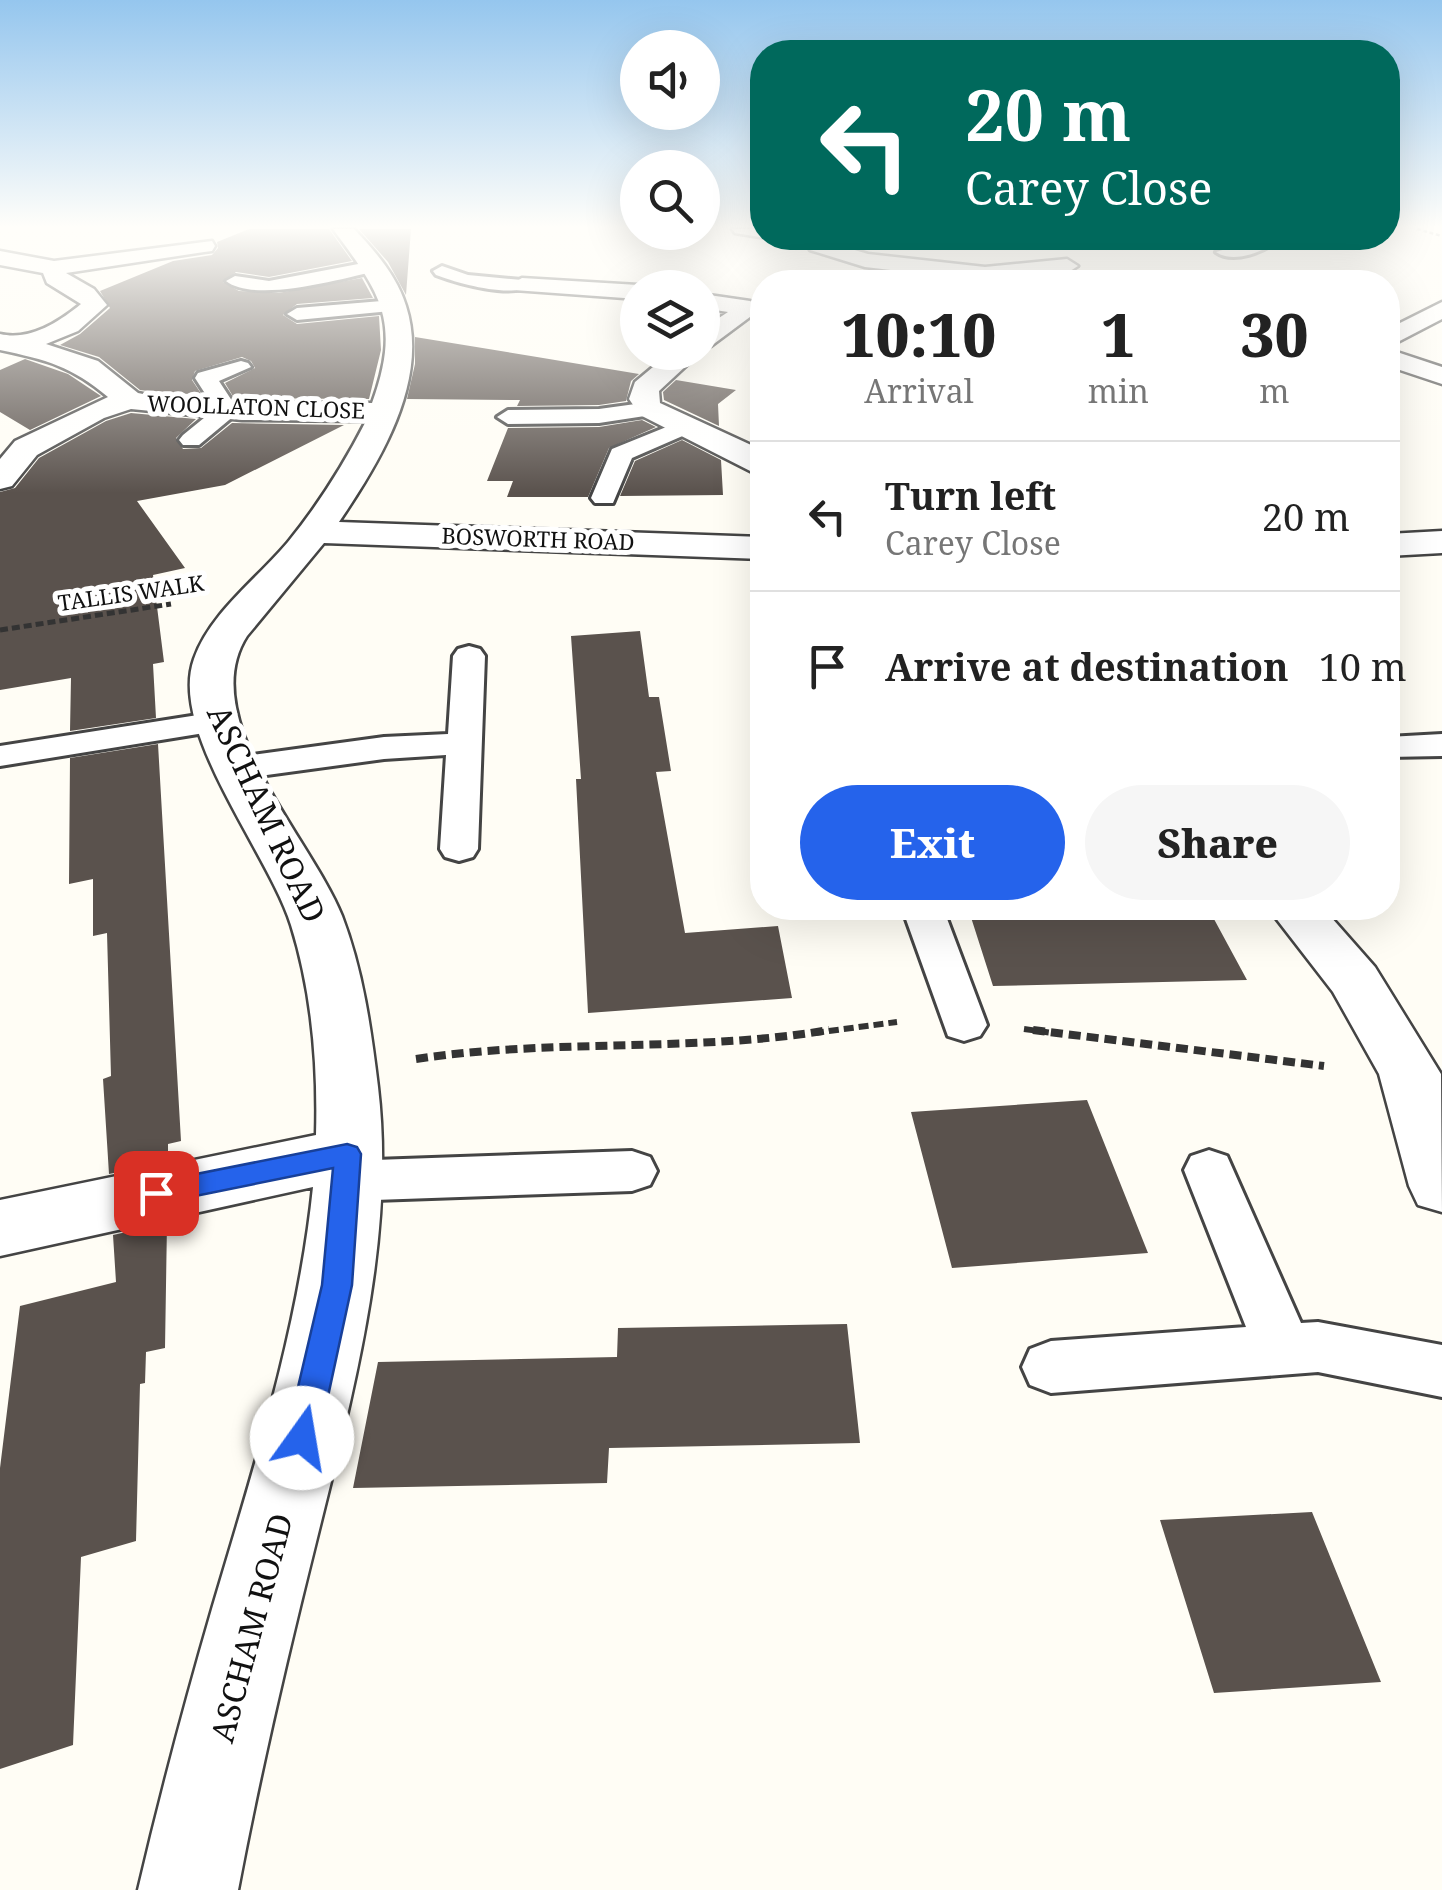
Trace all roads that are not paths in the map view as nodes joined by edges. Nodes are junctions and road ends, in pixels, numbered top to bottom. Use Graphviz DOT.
graph roads {
  1 [pos="79,317"];
  2 [pos="397,317"];
  3 [pos="742,317"];
  4 [pos="720,330"];
  5 [pos="10,343"];
  6 [pos="1400,362"];
  7 [pos="241,367"];
  8 [pos="666,370"];
  9 [pos="1442,376"];
  10 [pos="128,400"];
  11 [pos="650,409"];
  12 [pos="227,410"];
  13 [pos="383,412"];
  14 [pos="508,417"];
  15 [pos="686,426"];
  16 [pos="191,440"];
  17 [pos="750,457"];
  18 [pos="0,478"];
  19 [pos="604,498"];
  20 [pos="314,532"];
  21 [pos="1442,542"];
  22 [pos="1400,544"];
  23 [pos="750,548"];
  24 [pos="469,656"];
  25 [pos="464,743"];
  26 [pos="228,745"];
  27 [pos="1442,745"];
  28 [pos="1400,747"];
  29 [pos="3,756"];
  30 [pos="459,849"];
  31 [pos="926,920"];
  32 [pos="1304,920"];
  33 [pos="964,1026"];
  34 [pos="347,1168"];
  35 [pos="1209,1170"];
  36 [pos="632,1171"];
  37 [pos="1442,1186"];
  38 [pos="0,1228"];
  39 [pos="1284,1350"];
  40 [pos="1051,1368"];
  41 [pos="1442,1371"];
  42 [pos="188,1890"];
  1 -- 5 [label="street"];
  2 -- 13 [label="street, ASCHAM ROAD"];
  3 -- 4 [label="street"];
  5 -- 10 [label="street, WOOLLATON CLOSE"];
  6 -- 9 [label="street"];
  7 -- 12 [label="lane"];
  8 -- 11 [label="street"];
  10 -- 12 [label="street, WOOLLATON CLOSE"];
  10 -- 18 [label="street, WOOLLATON CLOSE"];
  11 -- 14 [label="lane"];
  11 -- 15 [label="street"];
  12 -- 13 [label="street, WOOLLATON CLOSE"];
  12 -- 16 [label="lane"];
  13 -- 20 [label="street, ASCHAM ROAD"];
  15 -- 17 [label="street"];
  15 -- 19 [label="lane"];
  20 -- 23 [label="street, BOSWORTH ROAD"];
  20 -- 26 [label="street, ASCHAM ROAD"];
  21 -- 22 [label="street"];
  24 -- 25 [label="lane"];
  25 -- 26 [label="lane"];
  25 -- 30 [label="lane"];
  26 -- 29 [label="lane"];
  26 -- 34 [label="street, ASCHAM ROAD"];
  27 -- 28 [label="lane"];
  31 -- 33 [label="lane"];
  32 -- 37 [label="street"];
  34 -- 36 [label="lane"];
  34 -- 38 [label="street"];
  34 -- 42 [label="street, ASCHAM ROAD"];
  35 -- 39 [label="lane"];
  39 -- 40 [label="lane"];
  39 -- 41 [label="lane"];
}
